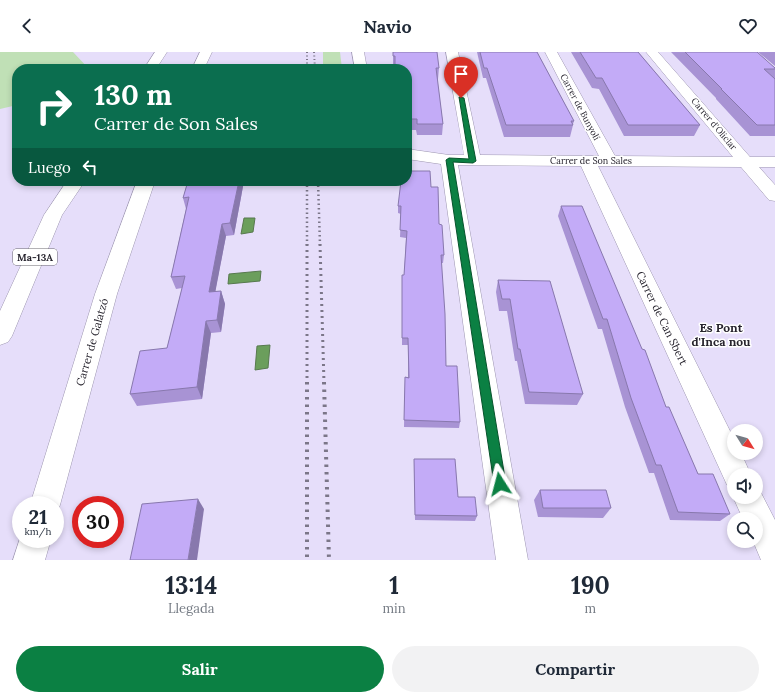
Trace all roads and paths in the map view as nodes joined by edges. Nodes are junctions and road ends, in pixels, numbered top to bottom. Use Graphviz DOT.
graph roads {
  1 [pos="161,52"];
  2 [pos="206,52"];
  3 [pos="358,52"];
  4 [pos="452,52"];
  5 [pos="551,52"];
  6 [pos="652,52"];
  7 [pos="153,64"];
  8 [pos="200,64"];
  9 [pos="360,64"];
  10 [pos="412,155"];
  11 [pos="449,160"];
  12 [pos="473,161"];
  13 [pos="587,161"];
  14 [pos="610,161"];
  15 [pos="746,162"];
  16 [pos="775,162"];
  17 [pos="73,186"];
  18 [pos="144,186"];
  19 [pos="775,196"];
  20 [pos="0,336"];
  21 [pos="734,468"];
  22 [pos="48,496"];
  23 [pos="751,504"];
  24 [pos="32,548"];
  25 [pos="775,554"];
  26 [pos="29,560"];
  27 [pos="512,560"];
  1 -- 7 [label="street"];
  2 -- 8 [label="street"];
  3 -- 9 [label="street"];
  4 -- 12 [label="street"];
  5 -- 14 [label="street, Carrer de Bunyolí"];
  6 -- 15 [label="street, Carrer d'Oliclar"];
  10 -- 11 [label="street, Carrer de Son Sales"];
  11 -- 12 [label="street, Carrer de Son Sales"];
  11 -- 27 [label="street"];
  12 -- 13 [label="street, Carrer de Son Sales"];
  13 -- 14 [label="street, Carrer de Son Sales"];
  13 -- 21 [label="street, Carrer de Can Sbert"];
  14 -- 15 [label="street, Carrer de Son Sales"];
  15 -- 16 [label="street, Carrer de Son Sales"];
  15 -- 19 [label="street, Carrer d'Oliclar"];
  17 -- 20 [label="street, Ma-13A"];
  18 -- 22 [label="street, Carrer de Galatzó"];
  23 -- 25 [label="street"];
  24 -- 26 [label="street"];
}
